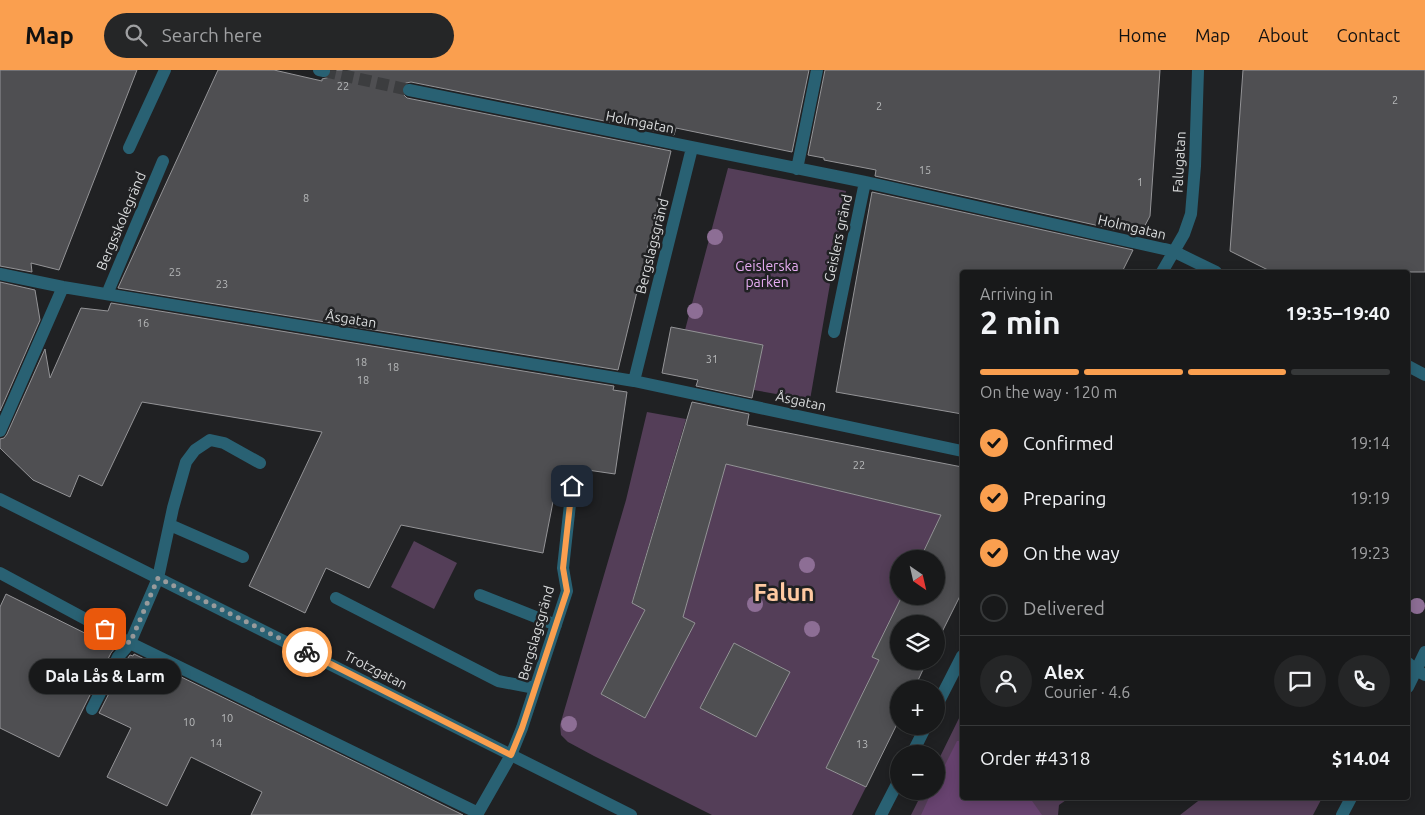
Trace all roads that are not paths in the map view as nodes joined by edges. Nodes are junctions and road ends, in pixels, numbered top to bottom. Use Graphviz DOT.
graph roads {
  1 [pos="165,70"];
  2 [pos="817,70"];
  3 [pos="1198,70"];
  4 [pos="409,90"];
  5 [pos="129,148"];
  6 [pos="692,148"];
  7 [pos="163,160"];
  8 [pos="797,168"];
  9 [pos="865,182"];
  10 [pos="1173,251"];
  11 [pos="1163,270"];
  12 [pos="1212,270"];
  13 [pos="0,274"];
  14 [pos="63,286"];
  15 [pos="107,294"];
  16 [pos="1410,367"];
  17 [pos="1425,375"];
  18 [pos="634,381"];
  19 [pos="0,431"];
  20 [pos="960,451"];
  21 [pos="260,463"];
  22 [pos="572,486"];
  23 [pos="0,498"];
  24 [pos="170,525"];
  25 [pos="243,557"];
  26 [pos="0,573"];
  27 [pos="158,578"];
  28 [pos="480,595"];
  29 [pos="336,598"];
  30 [pos="556,625"];
  31 [pos="130,643"];
  32 [pos="1425,652"];
  33 [pos="960,660"];
  34 [pos="1416,669"];
  35 [pos="1410,682"];
  36 [pos="535,688"];
  37 [pos="945,689"];
  38 [pos="92,709"];
  39 [pos="511,755"];
  40 [pos="890,798"];
  41 [pos="1350,800"];
  42 [pos="631,815"];
  43 [pos="881,815"];
  44 [pos="1342,815"];
  1 -- 5 [label="street"];
  2 -- 8 [label="street"];
  3 -- 10 [label="street, Falugatan"];
  4 -- 6 [label="street, Holmgatan"];
  6 -- 8 [label="street, Holmgatan"];
  6 -- 18 [label="street, Bergslagsgränd"];
  7 -- 15 [label="street, Bergsskolegränd"];
  8 -- 9 [label="street, Holmgatan"];
  9 -- 9 [label="street, Geislers gränd"];
  9 -- 10 [label="street, Holmgatan"];
  10 -- 11 [label="street, Falugatan"];
  10 -- 12 [label="street, Holmgatan"];
  13 -- 14 [label="street, Åsgatan"];
  14 -- 15 [label="street, Åsgatan"];
  14 -- 18 [label="street, Åsgatan"];
  14 -- 19 [label="street"];
  15 -- 18 [label="street, Åsgatan"];
  16 -- 17 [label="street"];
  18 -- 20 [label="street, Åsgatan"];
  21 -- 24 [label="street"];
  22 -- 30 [label="street, Bergslagsgränd"];
  23 -- 27 [label="street, Trotzgatan"];
  24 -- 25 [label="street"];
  24 -- 27 [label="street"];
  26 -- 31 [label="street"];
  27 -- 31 [label="street"];
  27 -- 39 [label="street, Trotzgatan"];
  28 -- 30 [label="street"];
  29 -- 36 [label="street"];
  30 -- 36 [label="street, Bergslagsgränd"];
  31 -- 38 [label="street"];
  31 -- 39 [label="street, Bergslagsgränd"];
  32 -- 34 [label="street"];
  33 -- 37 [label="street"];
  34 -- 35 [label="street"];
  36 -- 39 [label="street, Bergslagsgränd"];
  39 -- 42 [label="street, Trotzgatan"];
  40 -- 43 [label="street"];
  41 -- 44 [label="street"];
}
